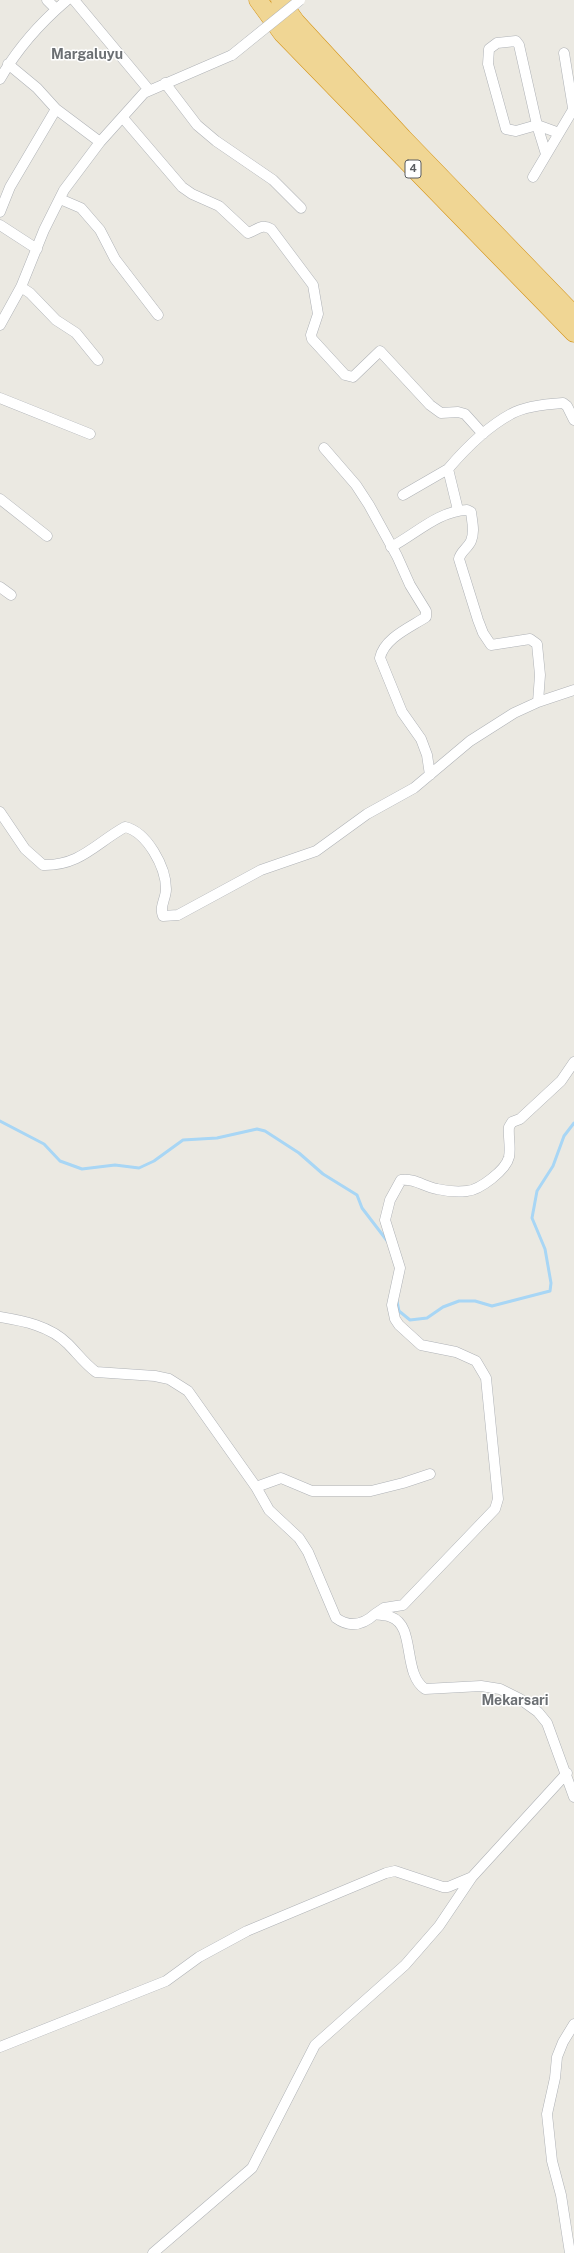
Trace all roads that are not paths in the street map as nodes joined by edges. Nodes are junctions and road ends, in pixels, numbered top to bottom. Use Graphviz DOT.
graph roads {
  1 [pos="47,0"];
  2 [pos="66,0"];
  3 [pos="74,0"];
  4 [pos="258,0"];
  5 [pos="280,0"];
  6 [pos="300,0"];
  7 [pos="56,9"];
  8 [pos="564,53"];
  9 [pos="8,64"];
  10 [pos="0,79"];
  11 [pos="572,81"];
  12 [pos="164,83"];
  13 [pos="149,90"];
  14 [pos="574,108"];
  15 [pos="56,109"];
  16 [pos="123,118"];
  17 [pos="537,125"];
  18 [pos="559,133"];
  19 [pos="100,142"];
  20 [pos="546,154"];
  21 [pos="533,177"];
  22 [pos="60,199"];
  23 [pos="301,208"];
  24 [pos="0,212"];
  25 [pos="0,225"];
  26 [pos="37,249"];
  27 [pos="21,287"];
  28 [pos="158,315"];
  29 [pos="574,315"];
  30 [pos="0,325"];
  31 [pos="574,333"];
  32 [pos="98,360"];
  33 [pos="0,398"];
  34 [pos="574,420"];
  35 [pos="90,434"];
  36 [pos="483,434"];
  37 [pos="324,448"];
  38 [pos="448,470"];
  39 [pos="403,495"];
  40 [pos="0,499"];
  41 [pos="458,510"];
  42 [pos="47,536"];
  43 [pos="391,547"];
  44 [pos="0,587"];
  45 [pos="11,595"];
  46 [pos="574,690"];
  47 [pos="538,702"];
  48 [pos="430,775"];
  49 [pos="0,812"];
  50 [pos="574,1062"];
  51 [pos="0,1317"];
  52 [pos="430,1474"];
  53 [pos="256,1487"];
  54 [pos="376,1614"];
  55 [pos="567,1773"];
  56 [pos="574,1797"];
  57 [pos="472,1877"];
  58 [pos="574,2024"];
  59 [pos="0,2047"];
  60 [pos="153,2253"];
  61 [pos="570,2253"];
  1 -- 7 [label="street"];
  2 -- 7 [label="street"];
  3 -- 13 [label="street"];
  4 -- 31 [label="highway, 4"];
  5 -- 29 [label="highway, 4"];
  6 -- 12 [label="street, bridge"];
  7 -- 9 [label="street"];
  8 -- 11 [label="street"];
  9 -- 10 [label="street"];
  9 -- 15 [label="street"];
  11 -- 14 [label="street"];
  12 -- 13 [label="street"];
  12 -- 23 [label="street"];
  13 -- 16 [label="street"];
  14 -- 18 [label="street"];
  15 -- 19 [label="street"];
  15 -- 24 [label="street"];
  16 -- 19 [label="street"];
  16 -- 36 [label="street"];
  17 -- 17 [label="street"];
  17 -- 18 [label="street"];
  17 -- 20 [label="street"];
  18 -- 20 [label="street"];
  19 -- 22 [label="street"];
  20 -- 21 [label="street"];
  22 -- 26 [label="street"];
  22 -- 28 [label="street"];
  25 -- 26 [label="street"];
  26 -- 27 [label="street"];
  27 -- 30 [label="street"];
  27 -- 32 [label="street"];
  33 -- 35 [label="street"];
  34 -- 36 [label="street"];
  36 -- 38 [label="street"];
  37 -- 43 [label="street"];
  38 -- 39 [label="street"];
  38 -- 41 [label="street"];
  40 -- 42 [label="street"];
  41 -- 43 [label="street"];
  41 -- 47 [label="street"];
  43 -- 48 [label="street"];
  44 -- 45 [label="street"];
  46 -- 47 [label="street"];
  47 -- 48 [label="street"];
  48 -- 49 [label="street"];
  50 -- 54 [label="street"];
  51 -- 53 [label="street"];
  52 -- 53 [label="street"];
  53 -- 54 [label="street"];
  54 -- 55 [label="street"];
  55 -- 56 [label="street"];
  55 -- 57 [label="street"];
  57 -- 59 [label="street"];
  57 -- 60 [label="street"];
  58 -- 61 [label="street"];
}
